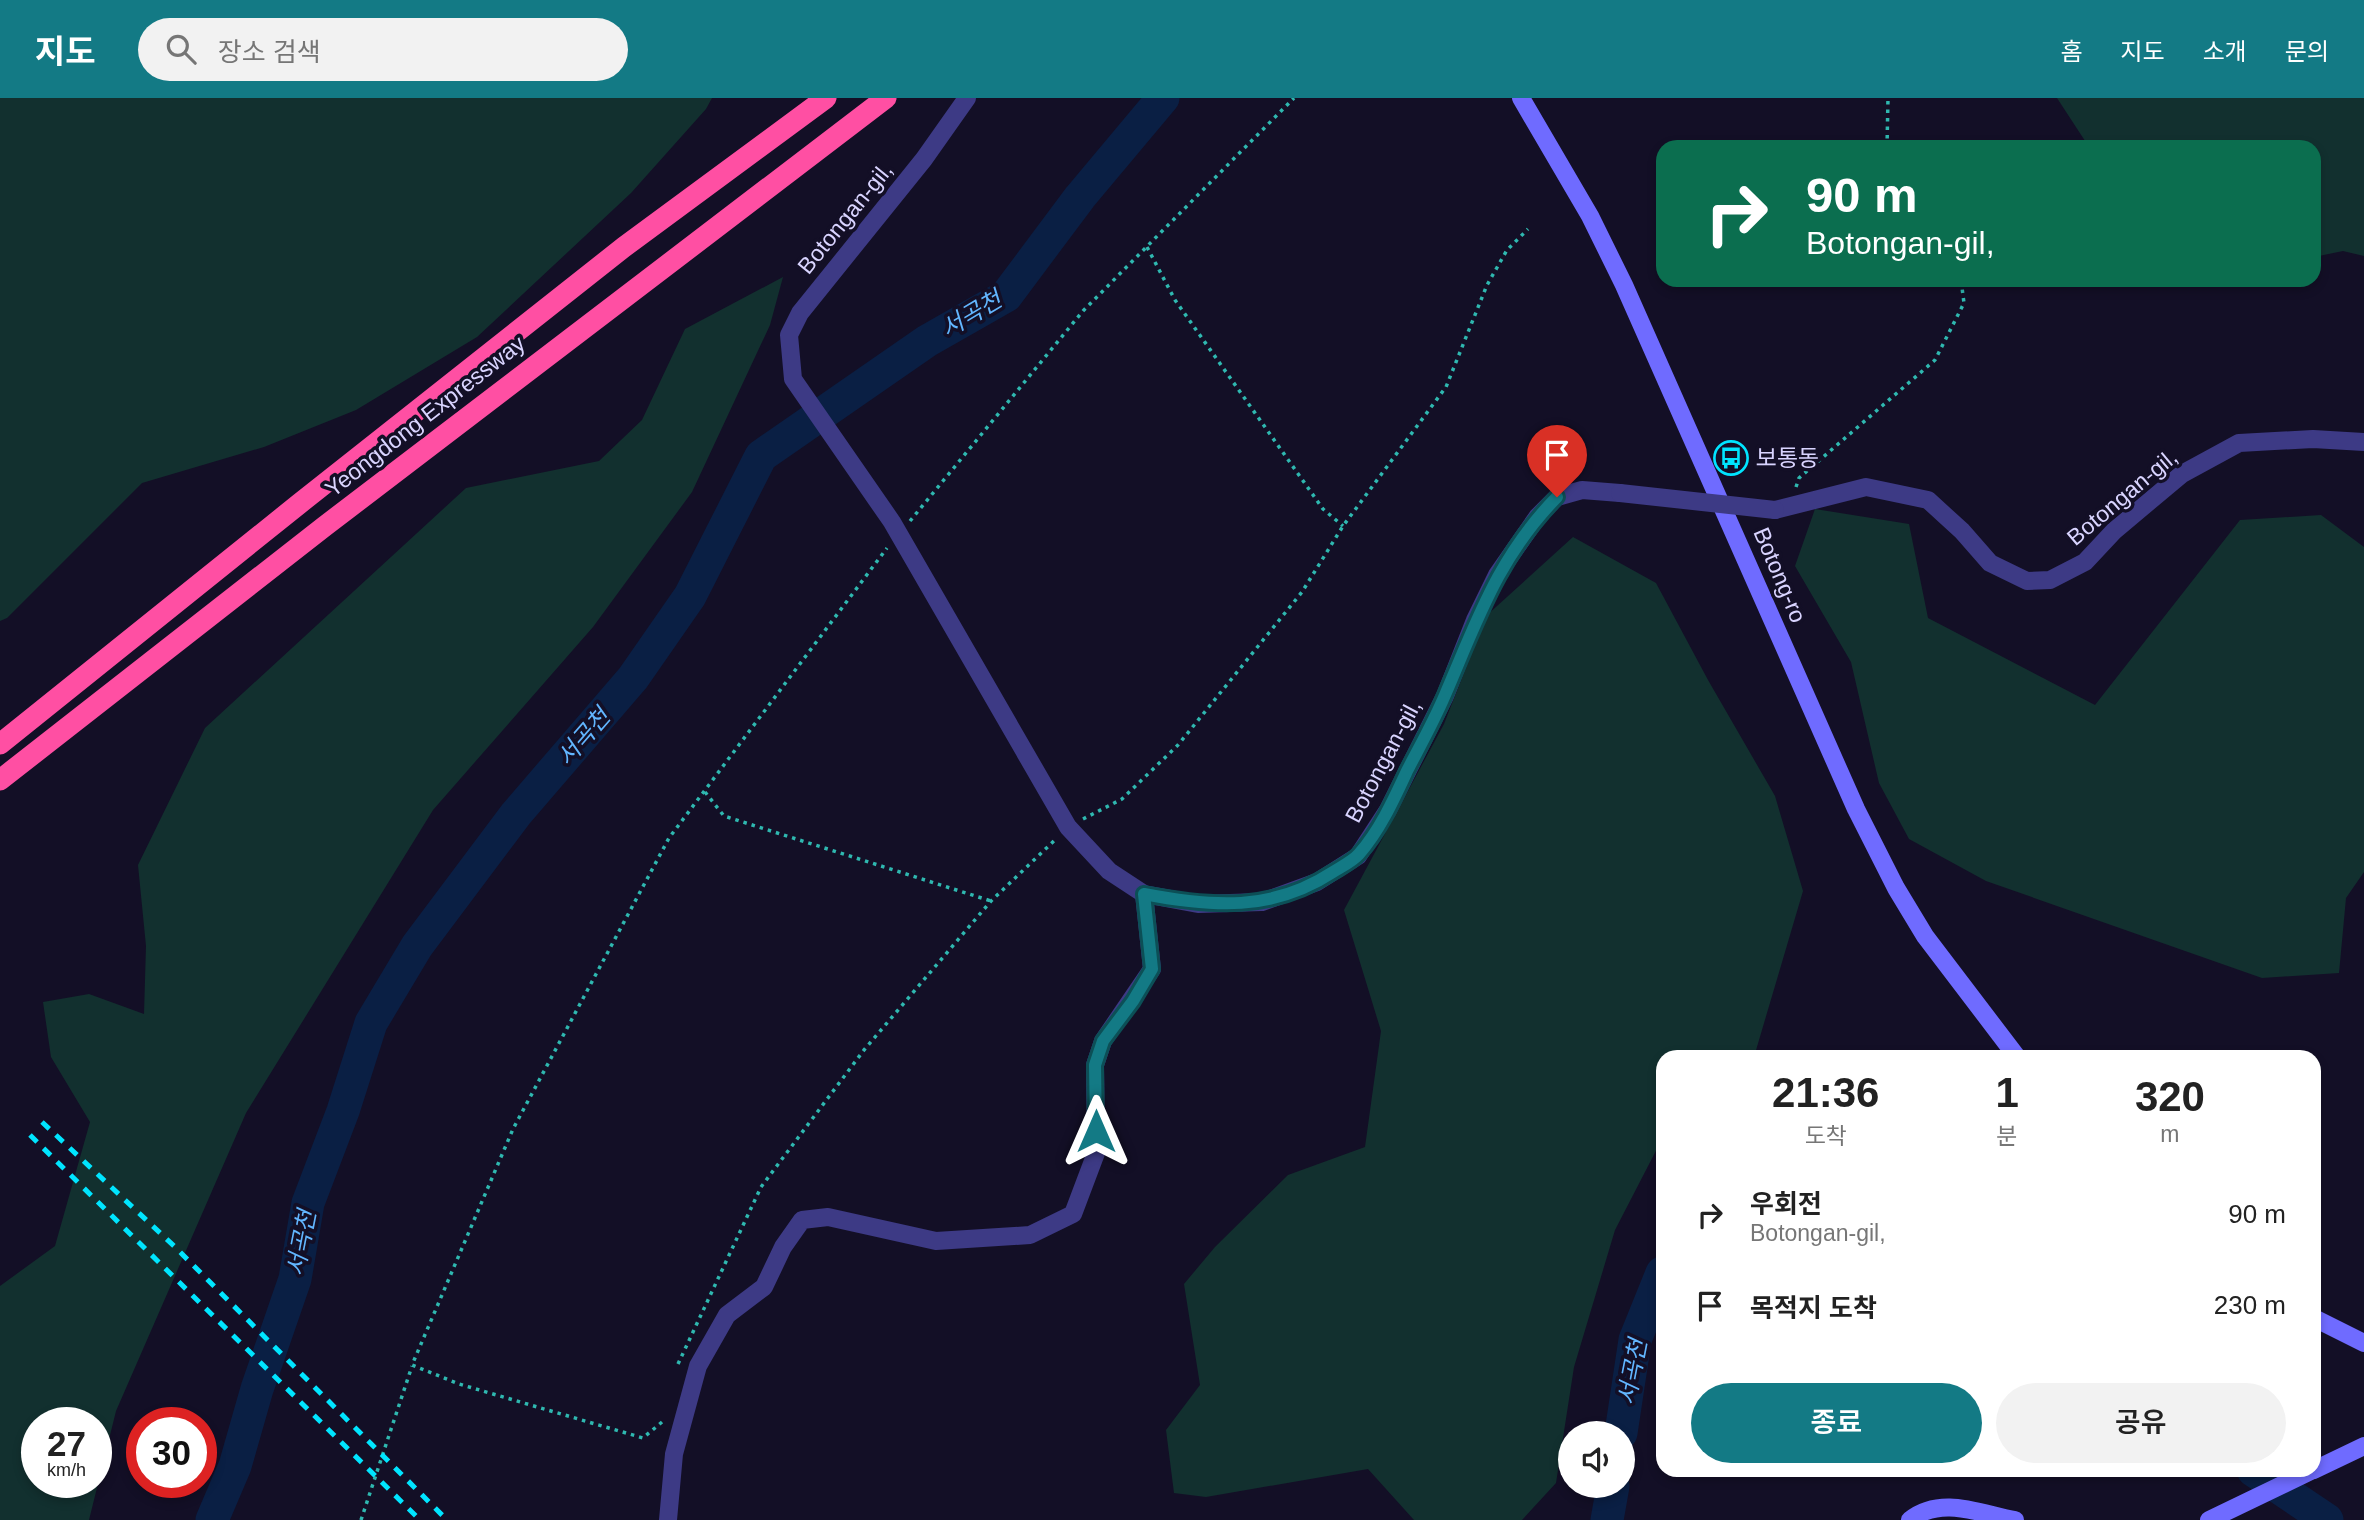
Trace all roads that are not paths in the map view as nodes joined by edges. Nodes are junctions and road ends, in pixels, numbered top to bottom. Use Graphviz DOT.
graph roads {
  1 [pos="826,98"];
  2 [pos="886,98"];
  3 [pos="967,98"];
  4 [pos="1521,98"];
  5 [pos="2364,442"];
  6 [pos="0,744"];
  7 [pos="0,779"];
  8 [pos="1144,894"];
  9 [pos="2012,1050"];
  10 [pos="2321,1321"];
  11 [pos="2364,1342"];
  12 [pos="2364,1446"];
  13 [pos="2321,1466"];
  14 [pos="2298,1477"];
  15 [pos="668,1520"];
  16 [pos="1910,1520"];
  17 [pos="2015,1520"];
  18 [pos="2209,1520"];
  1 -- 6 [label="highway, Yeongdong Expressway"];
  2 -- 7 [label="highway, Yeongdong Expressway"];
  3 -- 8 [label="street, Botongan-gil,"];
  4 -- 9 [label="street, Botong-ro"];
  5 -- 8 [label="street, Botongan-gil,, bridge"];
  8 -- 15 [label="street"];
  10 -- 11 [label="street"];
  12 -- 13 [label="street"];
  14 -- 18 [label="street"];
  16 -- 17 [label="street"];
}
